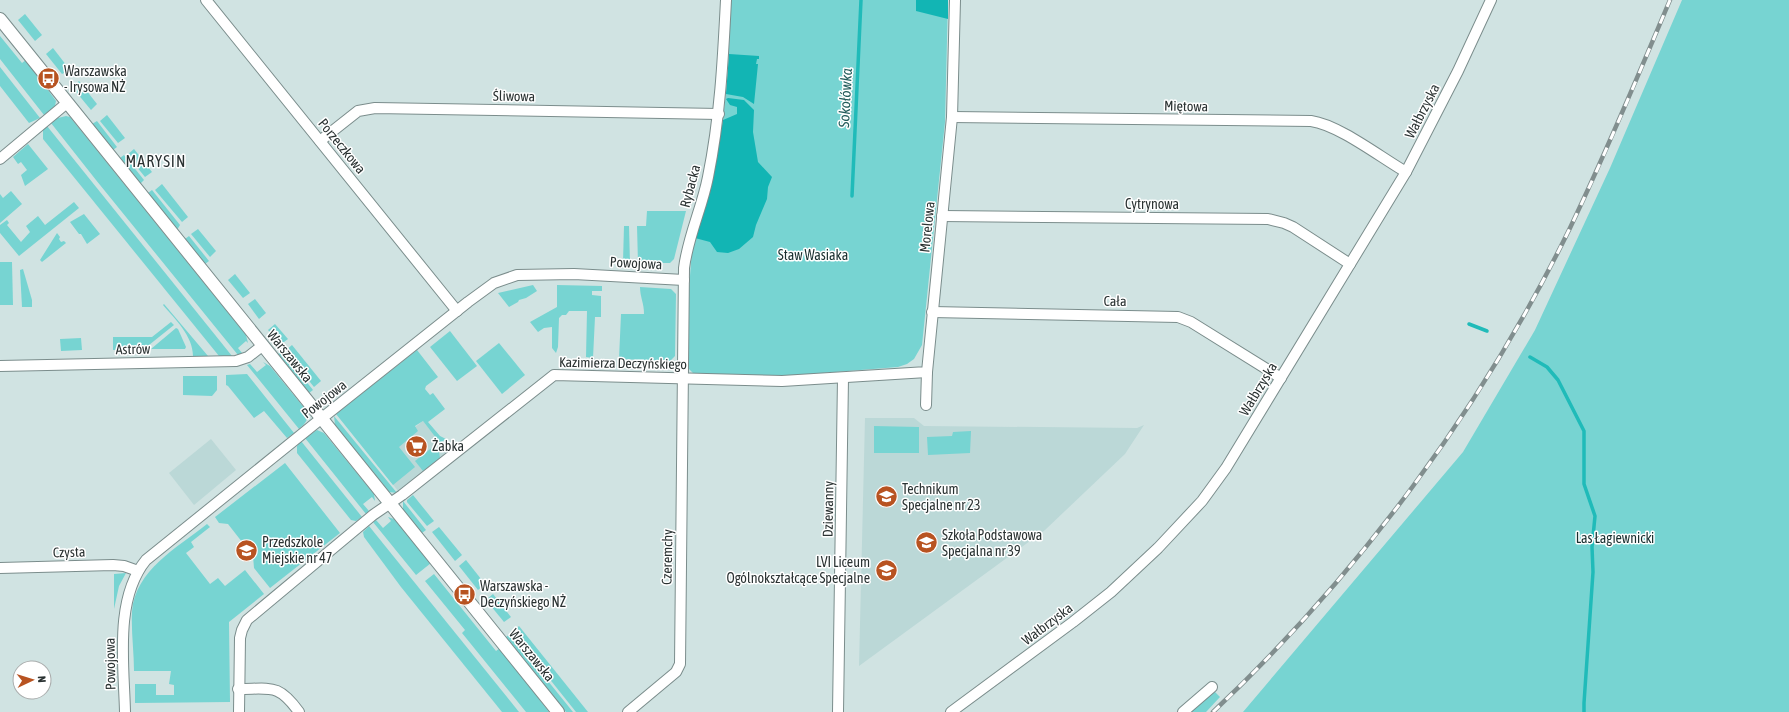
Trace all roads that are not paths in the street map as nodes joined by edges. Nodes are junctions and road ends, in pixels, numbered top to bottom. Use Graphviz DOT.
graph roads {
  1 [pos="206,0"];
  2 [pos="726,0"];
  3 [pos="955,0"];
  4 [pos="1491,0"];
  5 [pos="0,19"];
  6 [pos="67,104"];
  7 [pos="719,114"];
  8 [pos="952,117"];
  9 [pos="320,141"];
  10 [pos="0,159"];
  11 [pos="1406,172"];
  12 [pos="942,216"];
  13 [pos="1350,264"];
  14 [pos="684,280"];
  15 [pos="457,311"];
  16 [pos="932,312"];
  17 [pos="262,346"];
  18 [pos="0,366"];
  19 [pos="927,372"];
  20 [pos="683,378"];
  21 [pos="843,378"];
  22 [pos="1281,378"];
  23 [pos="926,405"];
  24 [pos="321,418"];
  25 [pos="390,503"];
  26 [pos="0,568"];
  27 [pos="138,571"];
  28 [pos="1212,687"];
  29 [pos="238,689"];
  30 [pos="125,712"];
  31 [pos="239,712"];
  32 [pos="299,712"];
  33 [pos="558,712"];
  34 [pos="628,712"];
  35 [pos="838,712"];
  36 [pos="951,712"];
  37 [pos="1183,712"];
  1 -- 9 [label="street, Porzeczkowa"];
  2 -- 7 [label="street, Rybacka"];
  3 -- 8 [label="street, Morelowa"];
  4 -- 11 [label="street, Wałbrzyska"];
  5 -- 6 [label="street, Warszawska"];
  6 -- 10 [label="street"];
  6 -- 17 [label="street, Warszawska"];
  7 -- 9 [label="street, Śliwowa"];
  7 -- 14 [label="street, Rybacka"];
  8 -- 11 [label="street, Miętowa"];
  8 -- 12 [label="street, Morelowa"];
  9 -- 15 [label="street, Porzeczkowa"];
  11 -- 13 [label="street, Wałbrzyska"];
  12 -- 13 [label="street, Cytrynowa"];
  12 -- 16 [label="street, Morelowa"];
  13 -- 22 [label="street, Wałbrzyska"];
  14 -- 15 [label="street, Powojowa"];
  14 -- 20 [label="street, Rybacka"];
  15 -- 24 [label="street, Powojowa"];
  16 -- 19 [label="street, Morelowa"];
  16 -- 22 [label="street, Cała"];
  17 -- 18 [label="street, Astrów"];
  17 -- 24 [label="street, Warszawska"];
  19 -- 21 [label="street"];
  19 -- 23 [label="street, Morelowa"];
  20 -- 21 [label="street, Kazimierza Deczyńskiego"];
  20 -- 25 [label="street, Kazimierza Deczyńskiego"];
  20 -- 34 [label="street, Czeremchy"];
  21 -- 35 [label="street, Dziewanny"];
  22 -- 36 [label="street, Wałbrzyska"];
  24 -- 25 [label="street, Warszawska"];
  24 -- 27 [label="street, Powojowa"];
  25 -- 29 [label="street, Kazimierza Deczyńskiego"];
  25 -- 33 [label="street, Warszawska"];
  26 -- 27 [label="street, Czysta"];
  27 -- 30 [label="street, Powojowa"];
  28 -- 37 [label="street"];
  29 -- 31 [label="street, Kazimierza Deczyńskiego"];
  29 -- 32 [label="street"];
}
